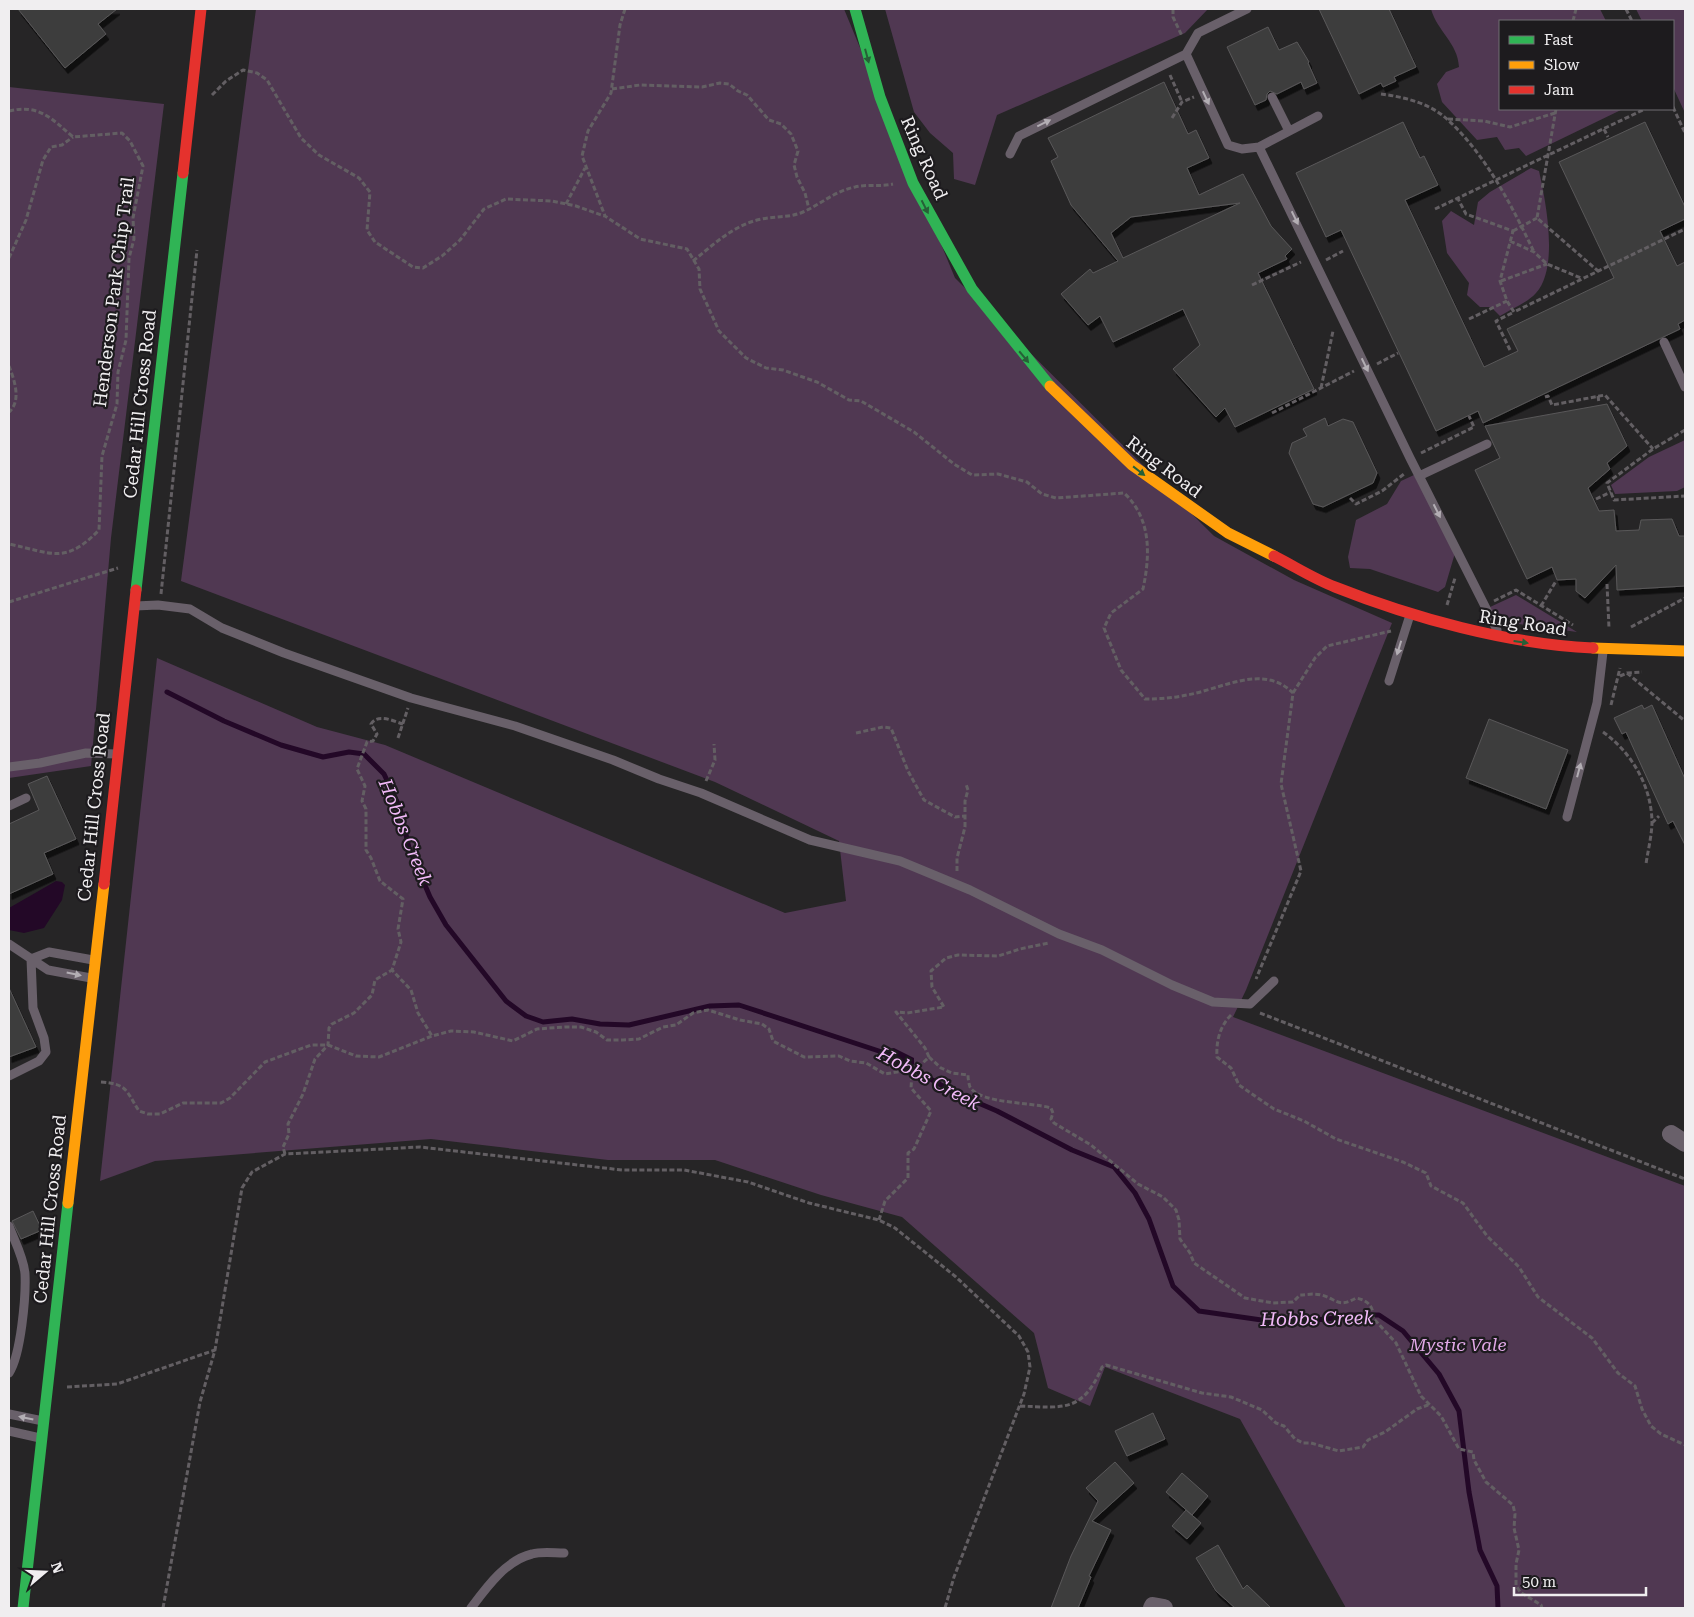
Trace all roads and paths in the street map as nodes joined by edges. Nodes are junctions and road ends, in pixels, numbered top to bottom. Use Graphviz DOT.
graph roads {
  1 [pos="201,9"];
  2 [pos="625,9"];
  3 [pos="855,9"];
  4 [pos="1173,9"];
  5 [pos="1247,9"];
  6 [pos="1188,50"];
  7 [pos="1165,64"];
  8 [pos="612,89"];
  9 [pos="1381,94"];
  10 [pos="210,97"];
  11 [pos="1272,97"];
  12 [pos="1192,98"];
  13 [pos="1182,102"];
  14 [pos="1674,109"];
  15 [pos="1643,110"];
  16 [pos="9,111"];
  17 [pos="1555,111"];
  18 [pos="1318,116"];
  19 [pos="1172,118"];
  20 [pos="1448,119"];
  21 [pos="1604,129"];
  22 [pos="1685,130"];
  23 [pos="1289,131"];
  24 [pos="73,137"];
  25 [pos="1608,137"];
  26 [pos="1259,147"];
  27 [pos="1010,154"];
  28 [pos="1546,155"];
  29 [pos="585,168"];
  30 [pos="1495,180"];
  31 [pos="912,182"];
  32 [pos="1457,197"];
  33 [pos="566,204"];
  34 [pos="1435,208"];
  35 [pos="809,209"];
  36 [pos="604,216"];
  37 [pos="1537,218"];
  38 [pos="1522,226"];
  39 [pos="1685,229"];
  40 [pos="1513,230"];
  41 [pos="1510,241"];
  42 [pos="198,244"];
  43 [pos="1343,251"];
  44 [pos="1534,252"];
  45 [pos="9,258"];
  46 [pos="1315,260"];
  47 [pos="693,261"];
  48 [pos="1547,264"];
  49 [pos="1598,271"];
  50 [pos="1582,279"];
  51 [pos="1500,281"];
  52 [pos="1252,286"];
  53 [pos="1332,296"];
  54 [pos="1507,301"];
  55 [pos="1514,312"];
  56 [pos="1469,320"];
  57 [pos="1664,342"];
  58 [pos="1510,350"];
  59 [pos="1398,353"];
  60 [pos="1389,358"];
  61 [pos="1365,365"];
  62 [pos="9,366"];
  63 [pos="1685,387"];
  64 [pos="1321,389"];
  65 [pos="1598,396"];
  66 [pos="1544,397"];
  67 [pos="1599,403"];
  68 [pos="9,412"];
  69 [pos="1272,413"];
  70 [pos="1469,416"];
  71 [pos="1685,430"];
  72 [pos="1487,444"];
  73 [pos="1653,448"];
  74 [pos="1412,462"];
  75 [pos="1419,476"];
  76 [pos="1610,492"];
  77 [pos="1685,496"];
  78 [pos="1350,498"];
  79 [pos="1596,498"];
  80 [pos="9,544"];
  81 [pos="119,568"];
  82 [pos="1556,581"];
  83 [pos="1608,584"];
  84 [pos="1685,598"];
  85 [pos="9,602"];
  86 [pos="1438,604"];
  87 [pos="158,605"];
  88 [pos="1485,605"];
  89 [pos="135,606"];
  90 [pos="1541,606"];
  91 [pos="1454,608"];
  92 [pos="1410,615"];
  93 [pos="1405,627"];
  94 [pos="1579,629"];
  95 [pos="1609,630"];
  96 [pos="1626,630"];
  97 [pos="1501,639"];
  98 [pos="1604,652"];
  99 [pos="1685,652"];
  100 [pos="1627,673"];
  101 [pos="1389,681"];
  102 [pos="1293,693"];
  103 [pos="411,698"];
  104 [pos="1685,721"];
  105 [pos="403,724"];
  106 [pos="1602,731"];
  107 [pos="856,733"];
  108 [pos="398,738"];
  109 [pos="714,744"];
  110 [pos="117,754"];
  111 [pos="9,767"];
  112 [pos="966,784"];
  113 [pos="701,792"];
  114 [pos="26,798"];
  115 [pos="9,806"];
  116 [pos="965,816"];
  117 [pos="1659,816"];
  118 [pos="1566,817"];
  119 [pos="1652,823"];
  120 [pos="1646,864"];
  121 [pos="957,884"];
  122 [pos="1059,934"];
  123 [pos="9,944"];
  124 [pos="31,959"];
  125 [pos="95,961"];
  126 [pos="392,970"];
  127 [pos="93,978"];
  128 [pos="1274,981"];
  129 [pos="1240,1004"];
  130 [pos="432,1036"];
  131 [pos="328,1044"];
  132 [pos="929,1057"];
  133 [pos="912,1073"];
  134 [pos="9,1076"];
  135 [pos="82,1081"];
  136 [pos="285,1154"];
  137 [pos="1685,1179"];
  138 [pos="879,1220"];
  139 [pos="9,1226"];
  140 [pos="215,1350"];
  141 [pos="9,1373"];
  142 [pos="47,1387"];
  143 [pos="1428,1405"];
  144 [pos="1020,1406"];
  145 [pos="9,1414"];
  146 [pos="44,1421"];
  147 [pos="9,1431"];
  148 [pos="42,1439"];
  149 [pos="1685,1445"];
  150 [pos="564,1553"];
  151 [pos="23,1608"];
  152 [pos="163,1608"];
  153 [pos="470,1608"];
  154 [pos="945,1608"];
  155 [pos="1152,1608"];
  156 [pos="1164,1608"];
  157 [pos="1542,1608"];
  1 -- 89 [label="main road, Cedar Hill Cross Road"];
  2 -- 8 [label="path"];
  3 -- 31 [label="main road, Ring Road, one-way"];
  4 -- 6 [label="path"];
  5 -- 6 [label="lane"];
  6 -- 7 [label="lane"];
  6 -- 26 [label="lane, one-way"];
  7 -- 13 [label="path"];
  27 -- 7 [label="lane, one-way"];
  8 -- 29 [label="path"];
  8 -- 35 [label="path"];
  9 -- 20 [label="path"];
  10 -- 33 [label="path"];
  11 -- 23 [label="lane"];
  12 -- 13 [label="path"];
  13 -- 19 [label="path"];
  14 -- 22 [label="path"];
  15 -- 21 [label="path"];
  16 -- 24 [label="path"];
  17 -- 20 [label="path"];
  17 -- 28 [label="path"];
  18 -- 23 [label="lane"];
  20 -- 30 [label="path"];
  21 -- 25 [label="path"];
  21 -- 28 [label="path"];
  23 -- 26 [label="lane"];
  24 -- 45 [label="path, Henderson Park Chip Trail"];
  24 -- 80 [label="path, Henderson Park Chip Trail"];
  26 -- 46 [label="lane, one-way"];
  28 -- 30 [label="path"];
  28 -- 37 [label="path"];
  29 -- 33 [label="path"];
  29 -- 36 [label="path"];
  30 -- 32 [label="path"];
  30 -- 38 [label="path"];
  31 -- 35 [label="path"];
  31 -- 92 [label="main road, Ring Road, one-way"];
  32 -- 34 [label="path"];
  32 -- 40 [label="path"];
  33 -- 36 [label="path"];
  35 -- 47 [label="path"];
  36 -- 47 [label="path"];
  37 -- 38 [label="path"];
  37 -- 49 [label="path"];
  38 -- 40 [label="path"];
  38 -- 44 [label="path"];
  39 -- 49 [label="path"];
  40 -- 41 [label="path"];
  41 -- 44 [label="path"];
  41 -- 51 [label="path"];
  42 -- 87 [label="path"];
  43 -- 46 [label="path"];
  44 -- 48 [label="path"];
  46 -- 52 [label="path"];
  46 -- 53 [label="lane"];
  47 -- 102 [label="path"];
  48 -- 50 [label="path"];
  48 -- 51 [label="path"];
  49 -- 50 [label="path"];
  50 -- 55 [label="path"];
  51 -- 54 [label="path"];
  53 -- 61 [label="lane, one-way"];
  53 -- 64 [label="path"];
  54 -- 55 [label="path"];
  54 -- 56 [label="path"];
  55 -- 58 [label="path"];
  57 -- 63 [label="lane"];
  59 -- 60 [label="path"];
  61 -- 64 [label="path"];
  61 -- 74 [label="lane"];
  62 -- 68 [label="path"];
  64 -- 69 [label="path"];
  65 -- 66 [label="path"];
  65 -- 67 [label="path"];
  65 -- 73 [label="path"];
  70 -- 74 [label="path"];
  71 -- 73 [label="path"];
  72 -- 75 [label="lane"];
  73 -- 76 [label="path"];
  74 -- 75 [label="lane"];
  74 -- 78 [label="path"];
  75 -- 88 [label="lane, one-way"];
  76 -- 77 [label="path"];
  76 -- 79 [label="path"];
  81 -- 85 [label="path"];
  82 -- 90 [label="path"];
  83 -- 95 [label="path"];
  84 -- 96 [label="path"];
  86 -- 91 [label="path"];
  87 -- 89 [label="lane"];
  87 -- 103 [label="lane"];
  88 -- 90 [label="path"];
  88 -- 97 [label="lane"];
  89 -- 110 [label="main road, Cedar Hill Cross Road"];
  90 -- 94 [label="path"];
  92 -- 93 [label="lane"];
  92 -- 97 [label="main road, Ring Road"];
  93 -- 101 [label="lane, one-way"];
  93 -- 102 [label="path"];
  97 -- 98 [label="main road, Ring Road, one-way"];
  98 -- 99 [label="main road, Ring Road"];
  118 -- 98 [label="lane, one-way"];
  100 -- 104 [label="path"];
  102 -- 129 [label="path"];
  103 -- 105 [label="path"];
  103 -- 113 [label="lane"];
  105 -- 108 [label="path"];
  105 -- 126 [label="path"];
  106 -- 119 [label="path"];
  107 -- 116 [label="path"];
  109 -- 113 [label="path"];
  110 -- 111 [label="lane"];
  110 -- 125 [label="main road, Cedar Hill Cross Road"];
  112 -- 116 [label="path"];
  113 -- 121 [label="lane"];
  114 -- 115 [label="lane"];
  116 -- 121 [label="path"];
  117 -- 119 [label="path"];
  119 -- 120 [label="path"];
  121 -- 122 [label="lane"];
  122 -- 129 [label="lane"];
  122 -- 132 [label="path"];
  123 -- 124 [label="lane"];
  124 -- 125 [label="lane"];
  124 -- 127 [label="lane, one-way"];
  124 -- 134 [label="lane"];
  125 -- 127 [label="main road, Cedar Hill Cross Road"];
  126 -- 130 [label="path"];
  126 -- 131 [label="path"];
  127 -- 135 [label="main road, Cedar Hill Cross Road"];
  128 -- 129 [label="lane"];
  129 -- 137 [label="path"];
  129 -- 149 [label="path"];
  130 -- 131 [label="path"];
  130 -- 133 [label="path"];
  131 -- 135 [label="path"];
  131 -- 136 [label="path"];
  132 -- 133 [label="path"];
  132 -- 143 [label="path"];
  133 -- 138 [label="path"];
  135 -- 142 [label="main road, Cedar Hill Cross Road"];
  136 -- 138 [label="path"];
  136 -- 140 [label="path"];
  138 -- 144 [label="path"];
  139 -- 141 [label="lane"];
  140 -- 142 [label="path"];
  140 -- 152 [label="path"];
  142 -- 146 [label="main road, Cedar Hill Cross Road"];
  143 -- 144 [label="path"];
  143 -- 157 [label="path"];
  144 -- 154 [label="path"];
  146 -- 145 [label="lane, one-way"];
  146 -- 148 [label="main road, Cedar Hill Cross Road"];
  147 -- 148 [label="lane"];
  148 -- 151 [label="main road, Cedar Hill Cross Road"];
  150 -- 153 [label="lane"];
  155 -- 156 [label="street"];
}
